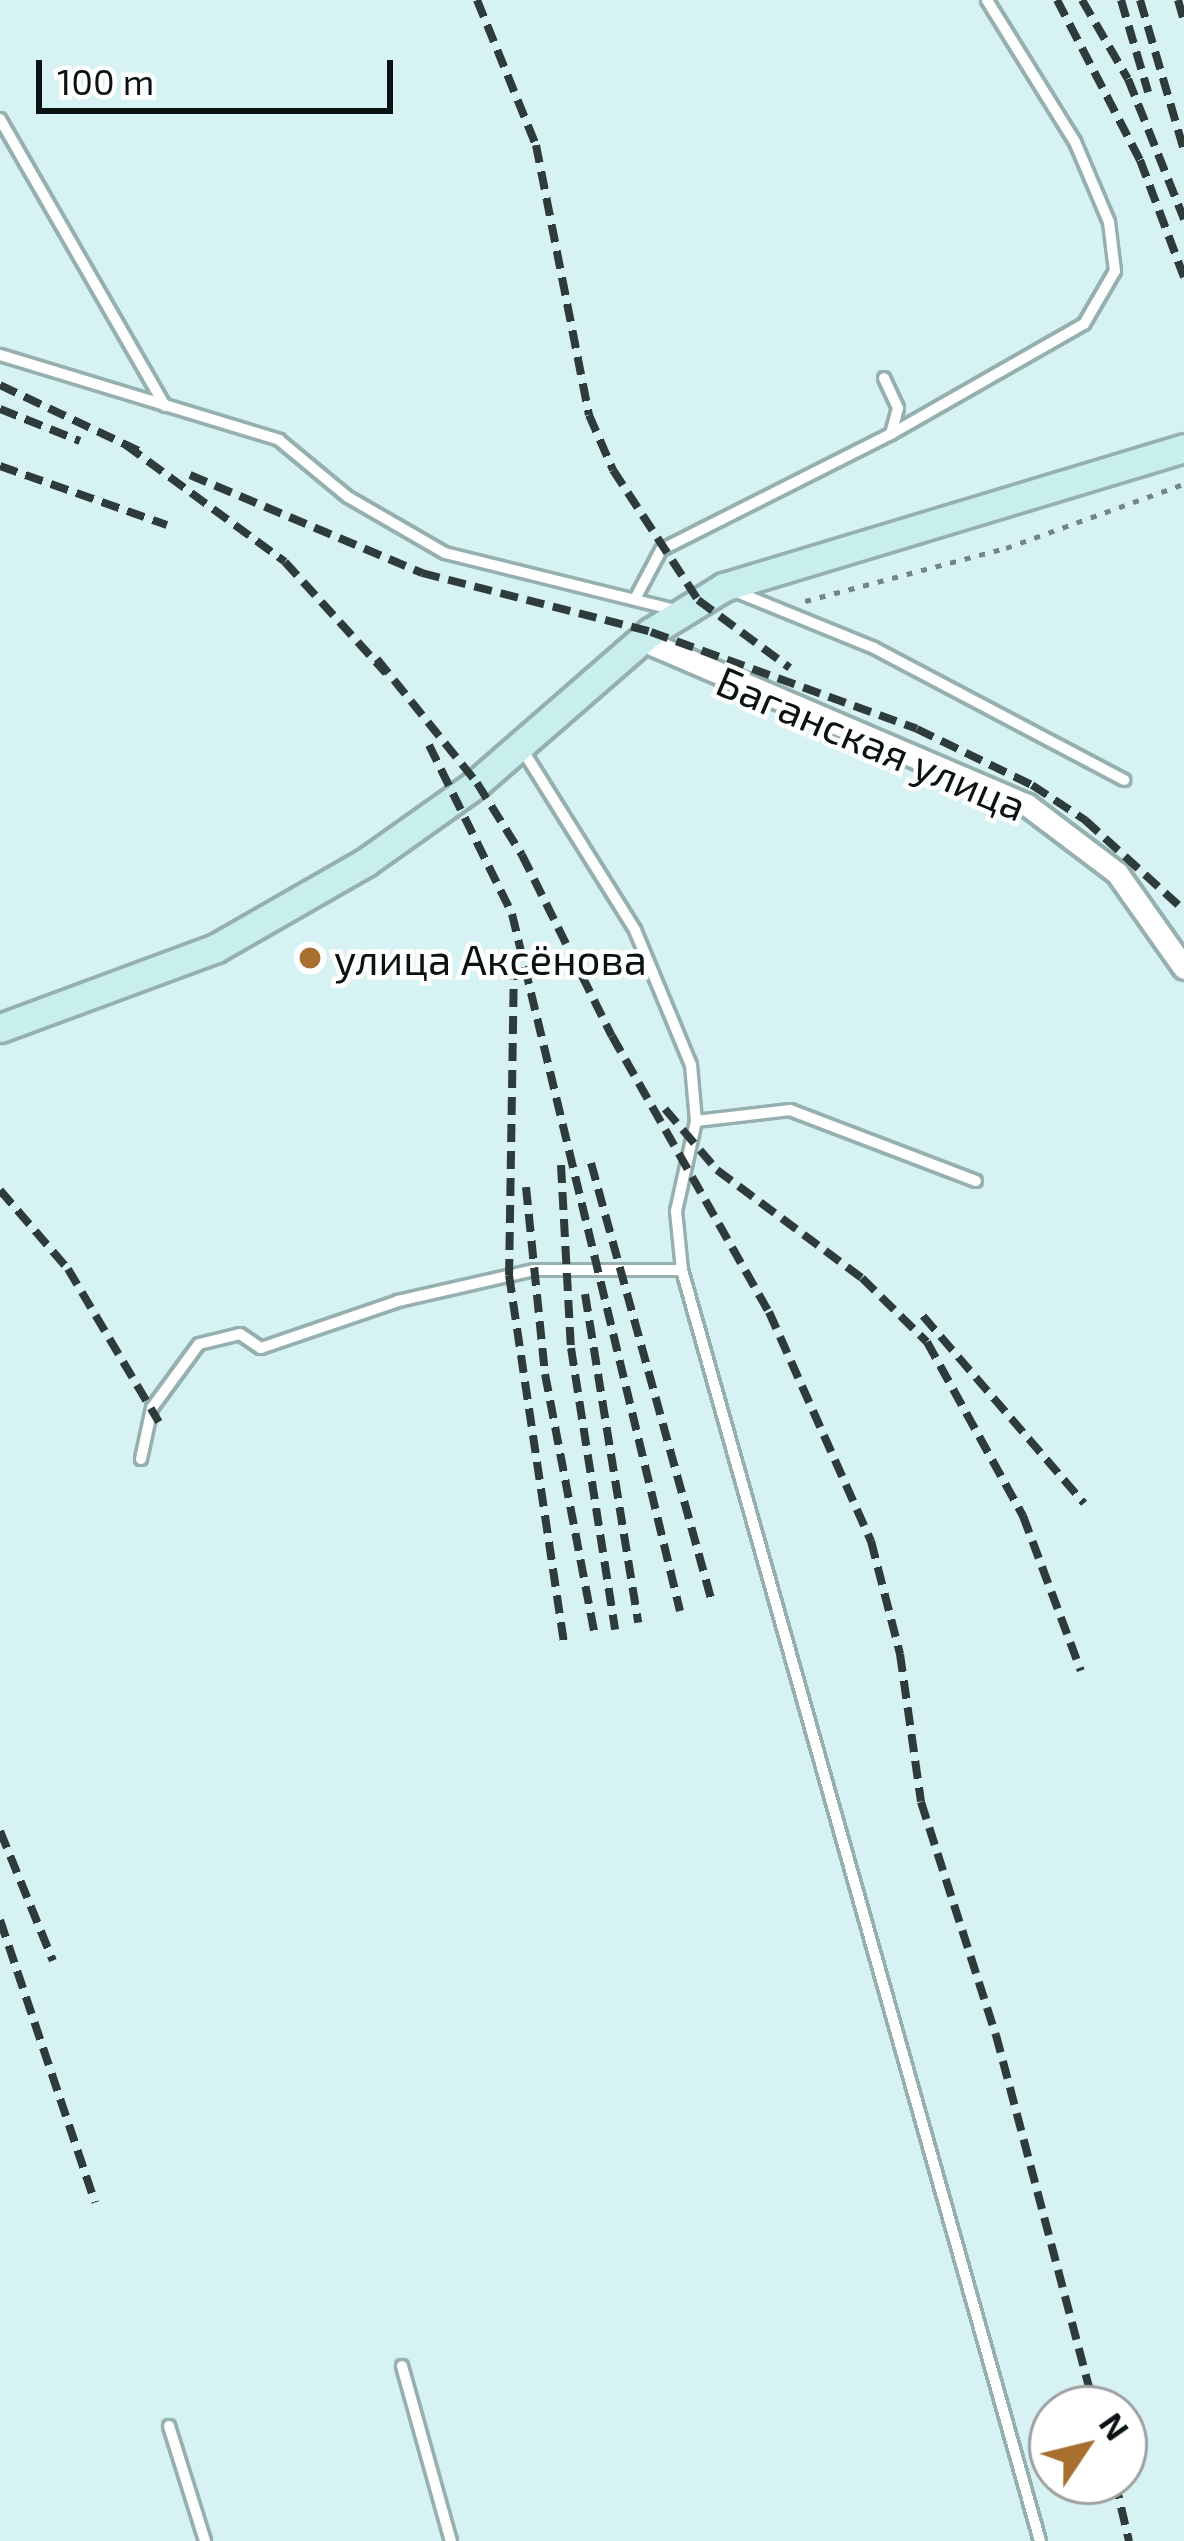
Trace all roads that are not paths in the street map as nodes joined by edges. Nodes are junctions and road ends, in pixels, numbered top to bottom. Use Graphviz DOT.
graph roads {
  1 [pos="988,0"];
  2 [pos="0,119"];
  3 [pos="0,355"];
  4 [pos="884,378"];
  5 [pos="165,406"];
  6 [pos="891,434"];
  7 [pos="1171,452"];
  8 [pos="724,587"];
  9 [pos="635,599"];
  10 [pos="679,610"];
  11 [pos="642,640"];
  12 [pos="520,746"];
  13 [pos="1124,780"];
  14 [pos="1184,968"];
  15 [pos="0,1028"];
  16 [pos="697,1121"];
  17 [pos="976,1181"];
  18 [pos="682,1270"];
  19 [pos="141,1459"];
  20 [pos="401,2366"];
  21 [pos="169,2426"];
  22 [pos="205,2541"];
  23 [pos="451,2541"];
  24 [pos="1040,2541"];
  1 -- 6 [label="lane"];
  2 -- 5 [label="lane"];
  3 -- 5 [label="lane"];
  4 -- 6 [label="lane"];
  5 -- 9 [label="lane"];
  6 -- 9 [label="lane"];
  7 -- 8 [label="street"];
  8 -- 10 [label="street"];
  8 -- 13 [label="lane"];
  9 -- 10 [label="lane"];
  10 -- 11 [label="street"];
  11 -- 12 [label="street"];
  11 -- 14 [label="street, Баганская улица"];
  12 -- 15 [label="street"];
  12 -- 16 [label="lane"];
  16 -- 17 [label="lane"];
  16 -- 18 [label="lane"];
  18 -- 19 [label="lane"];
  18 -- 24 [label="lane"];
  20 -- 23 [label="lane"];
  21 -- 22 [label="lane"];
}
